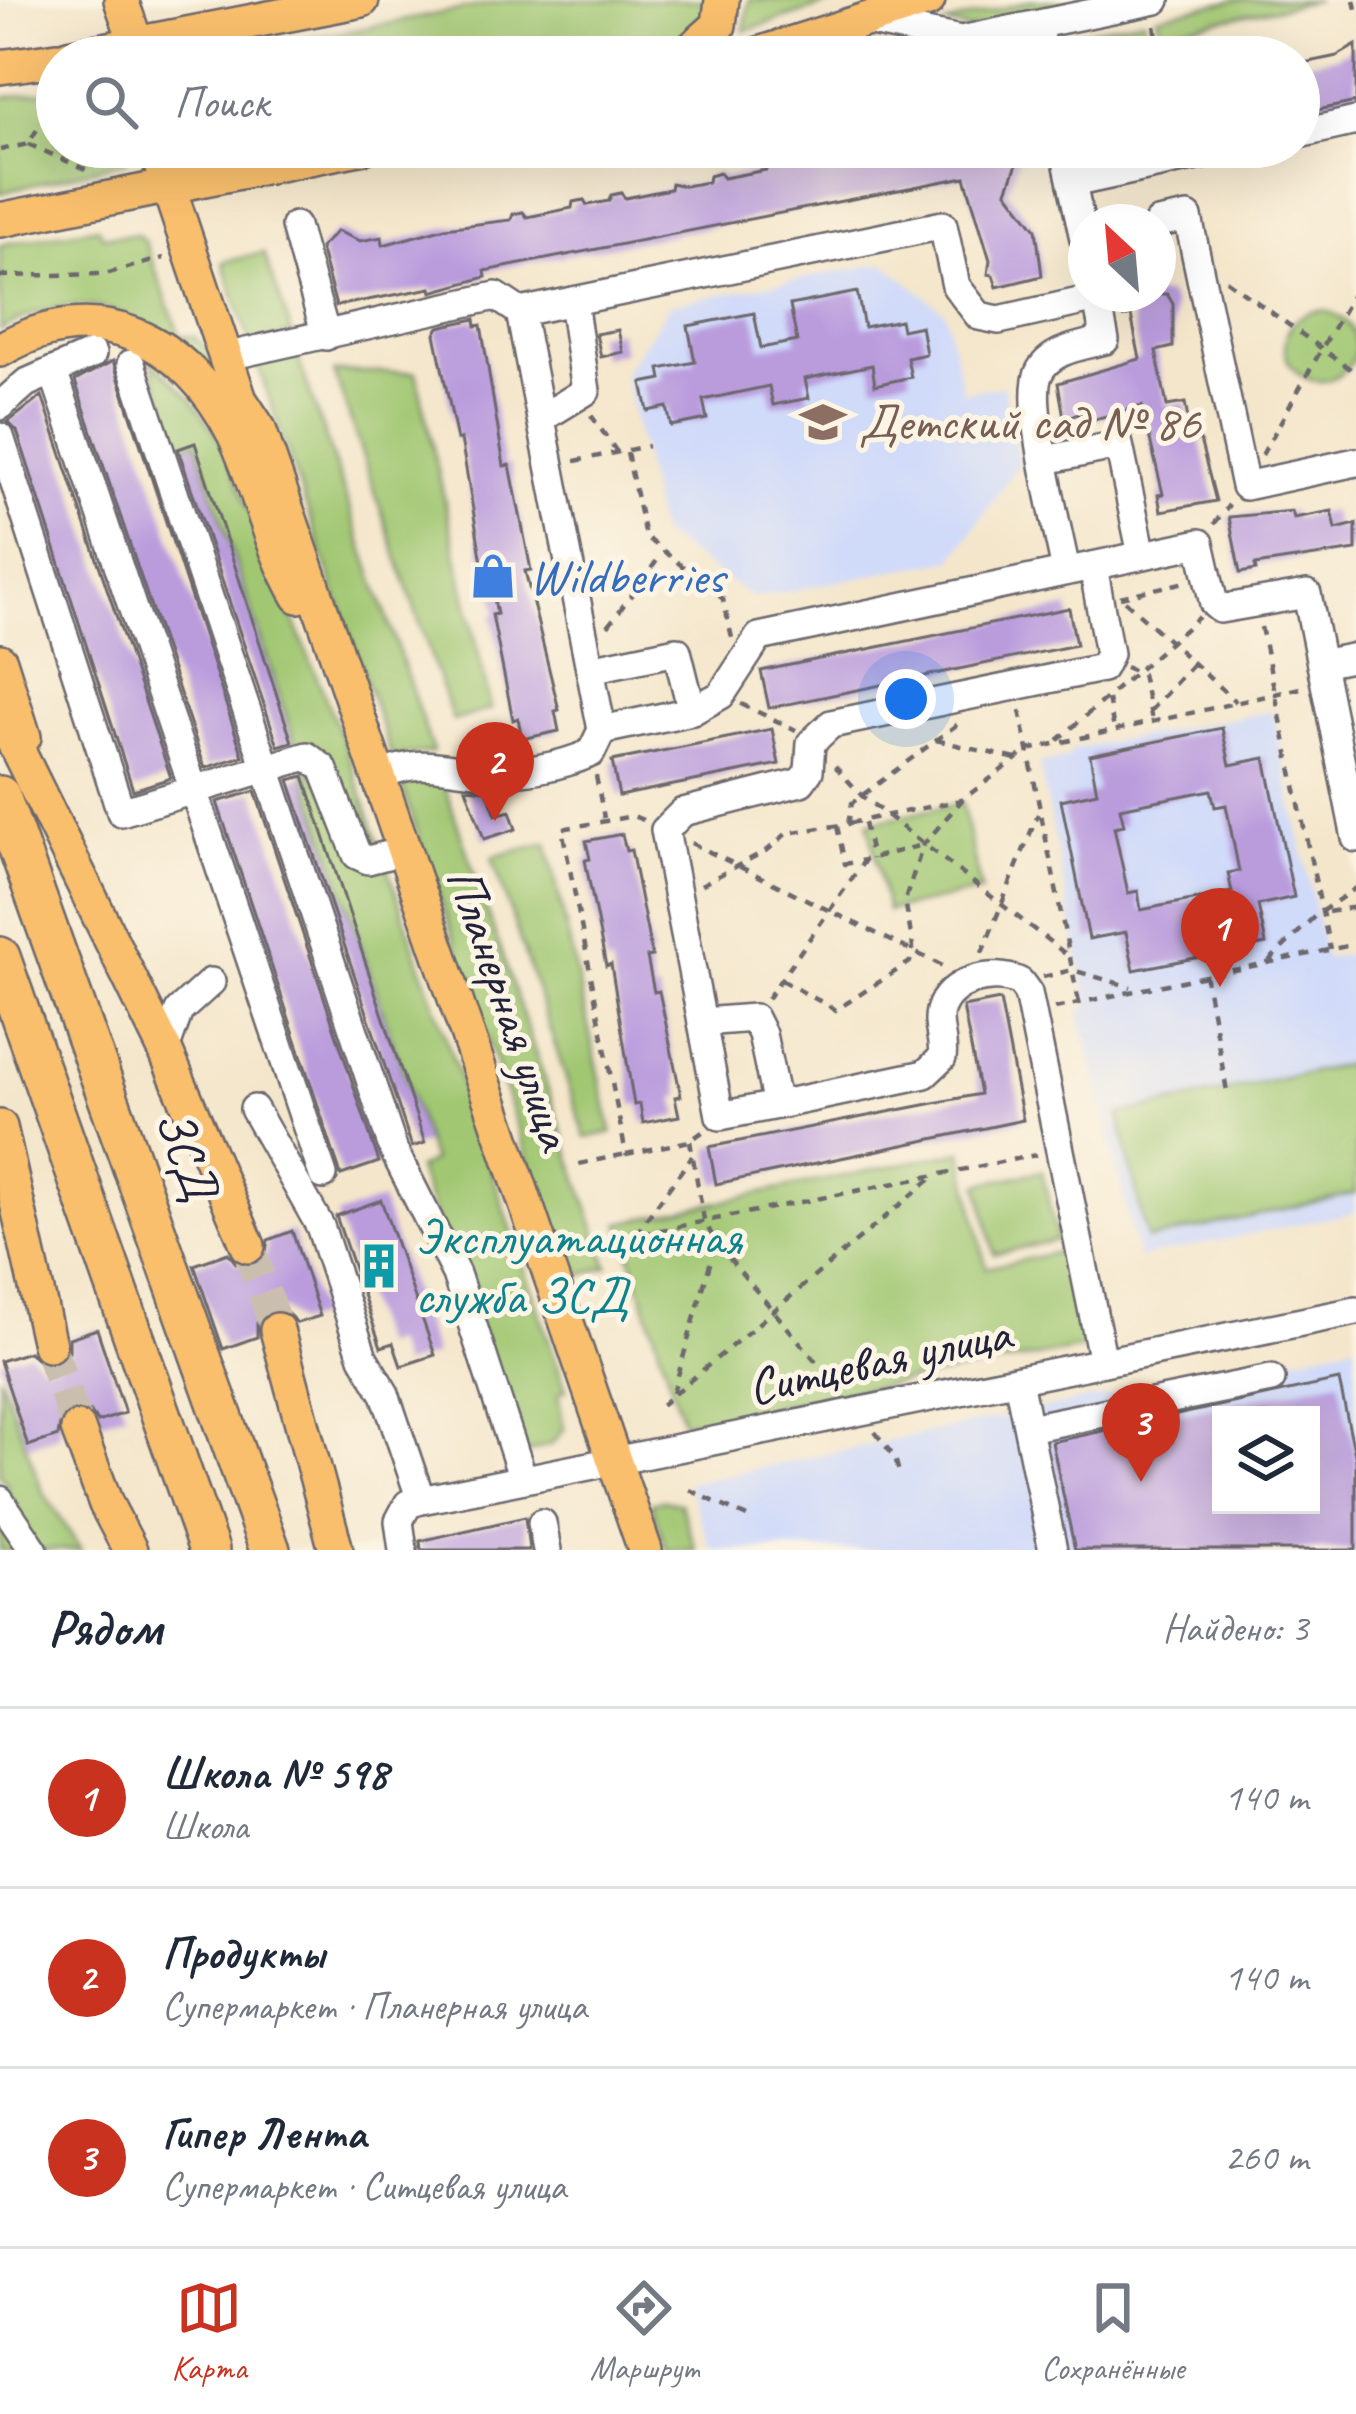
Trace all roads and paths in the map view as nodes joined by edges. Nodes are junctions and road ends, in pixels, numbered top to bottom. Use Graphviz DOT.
graph roads {
  1 [pos="104,0"];
  2 [pos="122,0"];
  3 [pos="362,0"];
  4 [pos="722,0"];
  5 [pos="928,0"];
  6 [pos="1354,0"];
  7 [pos="1153,1"];
  8 [pos="1356,9"];
  9 [pos="861,20"];
  10 [pos="1037,26"];
  11 [pos="123,36"];
  12 [pos="128,36"];
  13 [pos="202,36"];
  14 [pos="706,36"];
  15 [pos="813,36"];
  16 [pos="941,36"];
  17 [pos="983,36"];
  18 [pos="1039,36"];
  19 [pos="1157,36"];
  20 [pos="36,62"];
  21 [pos="0,67"];
  22 [pos="1356,122"];
  23 [pos="1320,130"];
  24 [pos="36,131"];
  25 [pos="28,144"];
  26 [pos="36,147"];
  27 [pos="0,150"];
  28 [pos="83,168"];
  29 [pos="166,168"];
  30 [pos="175,168"];
  31 [pos="263,168"];
  32 [pos="1069,168"];
  33 [pos="1141,168"];
  34 [pos="95,173"];
  35 [pos="1072,183"];
  36 [pos="177,186"];
  37 [pos="1077,204"];
  38 [pos="0,220"];
  39 [pos="1176,220"];
  40 [pos="296,226"];
  41 [pos="164,258"];
  42 [pos="1197,259"];
  43 [pos="0,276"];
  44 [pos="1356,288"];
  45 [pos="572,302"];
  46 [pos="1068,303"];
  47 [pos="520,312"];
  48 [pos="1100,312"];
  49 [pos="326,336"];
  50 [pos="1322,348"];
  51 [pos="0,350"];
  52 [pos="242,353"];
  53 [pos="92,354"];
  54 [pos="131,364"];
  55 [pos="52,371"];
  56 [pos="1356,373"];
  57 [pos="579,399"];
  58 [pos="0,406"];
  59 [pos="542,418"];
  60 [pos="259,429"];
  61 [pos="0,437"];
  62 [pos="648,446"];
  63 [pos="623,454"];
  64 [pos="1045,460"];
  65 [pos="1356,461"];
  66 [pos="551,465"];
  67 [pos="1245,486"];
  68 [pos="1199,543"];
  69 [pos="662,554"];
  70 [pos="1142,555"];
  71 [pos="1079,569"];
  72 [pos="1211,591"];
  73 [pos="1110,599"];
  74 [pos="1256,604"];
  75 [pos="1171,641"];
  76 [pos="1356,657"];
  77 [pos="589,661"];
  78 [pos="0,662"];
  79 [pos="1194,663"];
  80 [pos="340,664"];
  81 [pos="1104,665"];
  82 [pos="736,667"];
  83 [pos="1138,670"];
  84 [pos="1323,674"];
  85 [pos="1010,688"];
  86 [pos="1275,694"];
  87 [pos="721,695"];
  88 [pos="1107,697"];
  89 [pos="1236,702"];
  90 [pos="692,711"];
  91 [pos="1150,711"];
  92 [pos="0,714"];
  93 [pos="1152,720"];
  94 [pos="1114,729"];
  95 [pos="936,740"];
  96 [pos="596,741"];
  97 [pos="811,743"];
  98 [pos="1054,744"];
  99 [pos="1028,750"];
  100 [pos="1016,759"];
  101 [pos="265,766"];
  102 [pos="378,775"];
  103 [pos="194,789"];
  104 [pos="0,796"];
  105 [pos="862,796"];
  106 [pos="962,800"];
  107 [pos="47,807"];
  108 [pos="1039,810"];
  109 [pos="887,815"];
  110 [pos="604,819"];
  111 [pos="864,820"];
  112 [pos="848,824"];
  113 [pos="837,826"];
  114 [pos="664,830"];
  115 [pos="1356,838"];
  116 [pos="923,845"];
  117 [pos="403,851"];
  118 [pos="868,860"];
  119 [pos="738,866"];
  120 [pos="1356,889"];
  121 [pos="675,898"];
  122 [pos="1002,903"];
  123 [pos="1356,907"];
  124 [pos="832,908"];
  125 [pos="1322,914"];
  126 [pos="1356,944"];
  127 [pos="913,947"];
  128 [pos="1330,949"];
  129 [pos="0,957"];
  130 [pos="1072,959"];
  131 [pos="1269,961"];
  132 [pos="1072,970"];
  133 [pos="1205,974"];
  134 [pos="781,980"];
  135 [pos="967,982"];
  136 [pos="1020,982"];
  137 [pos="1134,988"];
  138 [pos="133,993"];
  139 [pos="1079,1003"];
  140 [pos="1032,1013"];
  141 [pos="754,1018"];
  142 [pos="702,1022"];
  143 [pos="165,1050"];
  144 [pos="1227,1091"];
  145 [pos="777,1105"];
  146 [pos="254,1109"];
  147 [pos="720,1116"];
  148 [pos="0,1127"];
  149 [pos="690,1141"];
  150 [pos="1060,1150"];
  151 [pos="626,1154"];
  152 [pos="692,1156"];
  153 [pos="579,1164"];
  154 [pos="936,1174"];
  155 [pos="323,1175"];
  156 [pos="704,1220"];
  157 [pos="636,1234"];
  158 [pos="606,1241"];
  159 [pos="716,1243"];
  160 [pos="248,1246"];
  161 [pos="1356,1311"];
  162 [pos="776,1312"];
  163 [pos="277,1330"];
  164 [pos="49,1345"];
  165 [pos="1103,1362"];
  166 [pos="1271,1379"];
  167 [pos="1018,1381"];
  168 [pos="672,1398"];
  169 [pos="661,1405"];
  170 [pos="860,1414"];
  171 [pos="1029,1428"];
  172 [pos="79,1429"];
  173 [pos="613,1461"];
  174 [pos="900,1476"];
  175 [pos="523,1479"];
  176 [pos="690,1490"];
  177 [pos="0,1500"];
  178 [pos="421,1500"];
  179 [pos="753,1520"];
  180 [pos="34,1550"];
  181 [pos="130,1550"];
  182 [pos="209,1550"];
  183 [pos="270,1550"];
  184 [pos="336,1550"];
  185 [pos="403,1550"];
  186 [pos="645,1550"];
  187 [pos="1053,1550"];
  1 -- 11 [label="main road"];
  2 -- 12 [label="main road"];
  3 -- 13 [label="main road"];
  4 -- 14 [label="main road"];
  5 -- 9 [label="main road"];
  6 -- 8 [label="path"];
  7 -- 10 [label="street"];
  7 -- 19 [label="path"];
  9 -- 15 [label="main road"];
  9 -- 16 [label="street"];
  10 -- 17 [label="street"];
  10 -- 18 [label="street"];
  20 -- 21 [label="main road"];
  22 -- 23 [label="street"];
  24 -- 25 [label="path"];
  25 -- 26 [label="path"];
  25 -- 27 [label="path"];
  28 -- 34 [label="path"];
  29 -- 36 [label="main road, Планерная улица"];
  30 -- 36 [label="main road, Планерная улица"];
  31 -- 36 [label="main road"];
  32 -- 35 [label="street"];
  33 -- 35 [label="street"];
  35 -- 37 [label="street"];
  36 -- 38 [label="main road"];
  36 -- 52 [label="main road, Планерная улица"];
  36 -- 60 [label="main road, Планерная улица"];
  39 -- 42 [label="street"];
  40 -- 49 [label="street"];
  41 -- 43 [label="path"];
  42 -- 50 [label="path"];
  42 -- 67 [label="street"];
  44 -- 50 [label="path"];
  45 -- 46 [label="street"];
  45 -- 47 [label="street"];
  45 -- 57 [label="street"];
  47 -- 49 [label="street"];
  47 -- 59 [label="street"];
  48 -- 64 [label="street"];
  49 -- 52 [label="street"];
  50 -- 56 [label="path"];
  50 -- 67 [label="path"];
  51 -- 80 [label="main road"];
  52 -- 60 [label="main road, Планерная улица"];
  53 -- 55 [label="street"];
  54 -- 101 [label="street"];
  55 -- 58 [label="street"];
  55 -- 103 [label="street"];
  57 -- 59 [label="street"];
  57 -- 63 [label="path"];
  59 -- 66 [label="street"];
  60 -- 80 [label="main road, Планерная улица"];
  61 -- 103 [label="street"];
  62 -- 63 [label="path"];
  63 -- 66 [label="path"];
  63 -- 69 [label="path"];
  64 -- 70 [label="street"];
  64 -- 71 [label="street"];
  65 -- 67 [label="street"];
  66 -- 77 [label="street"];
  67 -- 68 [label="path"];
  68 -- 70 [label="street"];
  68 -- 72 [label="street"];
  69 -- 77 [label="path"];
  69 -- 82 [label="path"];
  70 -- 71 [label="street"];
  71 -- 73 [label="street"];
  71 -- 82 [label="street"];
  72 -- 73 [label="path"];
  72 -- 74 [label="street"];
  72 -- 75 [label="path"];
  73 -- 75 [label="path"];
  73 -- 81 [label="street"];
  74 -- 84 [label="street"];
  74 -- 86 [label="path"];
  75 -- 79 [label="path"];
  75 -- 83 [label="path"];
  76 -- 84 [label="street"];
  77 -- 90 [label="street"];
  77 -- 96 [label="street"];
  78 -- 107 [label="main road"];
  79 -- 89 [label="path"];
  79 -- 91 [label="path"];
  80 -- 102 [label="main road, Планерная улица"];
  81 -- 83 [label="path"];
  81 -- 85 [label="street"];
  81 -- 88 [label="path"];
  82 -- 87 [label="street"];
  83 -- 88 [label="path"];
  83 -- 91 [label="path"];
  84 -- 86 [label="path"];
  84 -- 115 [label="street"];
  85 -- 95 [label="path"];
  85 -- 97 [label="street"];
  85 -- 99 [label="path"];
  86 -- 89 [label="path"];
  86 -- 125 [label="path"];
  87 -- 90 [label="street"];
  87 -- 97 [label="path"];
  88 -- 94 [label="path"];
  88 -- 98 [label="path"];
  89 -- 93 [label="path"];
  90 -- 96 [label="street"];
  91 -- 93 [label="path"];
  92 -- 107 [label="main road"];
  93 -- 94 [label="path"];
  94 -- 98 [label="path"];
  95 -- 100 [label="path"];
  95 -- 105 [label="path"];
  96 -- 102 [label="street"];
  96 -- 110 [label="path"];
  97 -- 105 [label="path"];
  97 -- 114 [label="street"];
  98 -- 99 [label="path"];
  99 -- 100 [label="path"];
  99 -- 108 [label="path"];
  100 -- 106 [label="path"];
  101 -- 103 [label="street"];
  101 -- 117 [label="street"];
  101 -- 175 [label="street"];
  102 -- 117 [label="main road, Планерная улица"];
  103 -- 155 [label="street"];
  104 -- 183 [label="highway, ЗСД"];
  105 -- 109 [label="path"];
  105 -- 112 [label="path"];
  106 -- 109 [label="path"];
  106 -- 116 [label="path"];
  107 -- 138 [label="main road"];
  108 -- 122 [label="path"];
  108 -- 130 [label="path"];
  109 -- 111 [label="path"];
  109 -- 116 [label="path"];
  110 -- 114 [label="path"];
  110 -- 151 [label="path"];
  111 -- 112 [label="path"];
  111 -- 118 [label="path"];
  112 -- 113 [label="path"];
  113 -- 118 [label="path"];
  113 -- 119 [label="path"];
  114 -- 119 [label="path"];
  114 -- 121 [label="street"];
  116 -- 118 [label="path"];
  116 -- 122 [label="path"];
  116 -- 127 [label="path"];
  117 -- 173 [label="main road, Планерная улица"];
  118 -- 124 [label="path"];
  119 -- 121 [label="path"];
  119 -- 124 [label="path"];
  120 -- 125 [label="path"];
  121 -- 142 [label="street"];
  122 -- 130 [label="path"];
  122 -- 135 [label="path"];
  123 -- 125 [label="path"];
  124 -- 127 [label="path"];
  124 -- 134 [label="path"];
  125 -- 128 [label="path"];
  125 -- 131 [label="path"];
  126 -- 128 [label="path"];
  127 -- 134 [label="path"];
  127 -- 135 [label="path"];
  128 -- 131 [label="path"];
  129 -- 182 [label="highway"];
  130 -- 132 [label="path"];
  131 -- 133 [label="path"];
  132 -- 136 [label="path"];
  132 -- 137 [label="path"];
  132 -- 139 [label="path"];
  133 -- 137 [label="path"];
  133 -- 144 [label="path"];
  134 -- 141 [label="path"];
  135 -- 136 [label="street"];
  135 -- 145 [label="street"];
  136 -- 140 [label="street"];
  137 -- 139 [label="path"];
  138 -- 143 [label="main road"];
  138 -- 143 [label="street"];
  139 -- 140 [label="path"];
  140 -- 150 [label="street"];
  141 -- 142 [label="street"];
  141 -- 145 [label="street"];
  142 -- 147 [label="street"];
  143 -- 160 [label="main road"];
  145 -- 147 [label="street"];
  146 -- 178 [label="street"];
  147 -- 149 [label="path"];
  148 -- 164 [label="main road"];
  149 -- 151 [label="path"];
  149 -- 152 [label="path"];
  150 -- 154 [label="path"];
  150 -- 165 [label="street"];
  151 -- 153 [label="path"];
  152 -- 156 [label="path"];
  152 -- 157 [label="path"];
  154 -- 156 [label="path"];
  154 -- 162 [label="path"];
  156 -- 157 [label="path"];
  156 -- 159 [label="path"];
  157 -- 158 [label="path"];
  159 -- 162 [label="path"];
  159 -- 168 [label="path"];
  161 -- 165 [label="street, Ситцевая улица"];
  162 -- 168 [label="path"];
  162 -- 170 [label="path"];
  163 -- 184 [label="main road"];
  165 -- 167 [label="street, Ситцевая улица"];
  166 -- 171 [label="street"];
  167 -- 170 [label="street, Ситцевая улица"];
  167 -- 171 [label="street"];
  168 -- 169 [label="path"];
  170 -- 173 [label="street, Ситцевая улица"];
  170 -- 174 [label="path"];
  171 -- 187 [label="street"];
  172 -- 181 [label="main road"];
  173 -- 175 [label="street, Ситцевая улица"];
  173 -- 186 [label="main road, Планерная улица"];
  175 -- 178 [label="street, Ситцевая улица"];
  176 -- 179 [label="path"];
  177 -- 180 [label="street"];
  178 -- 185 [label="street"];
}
